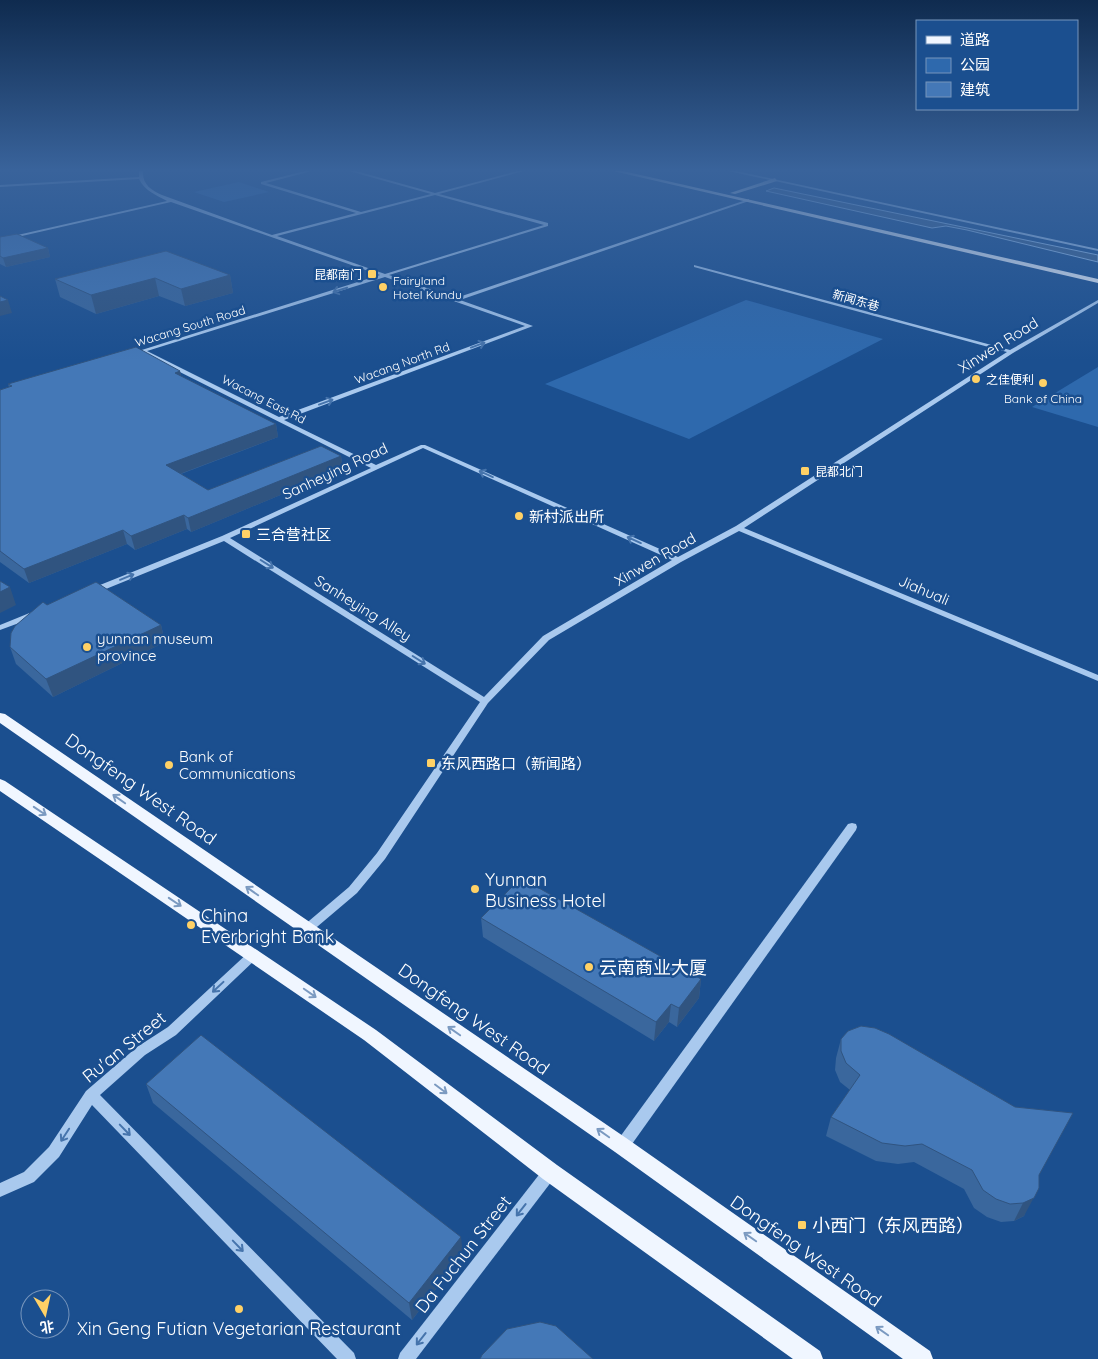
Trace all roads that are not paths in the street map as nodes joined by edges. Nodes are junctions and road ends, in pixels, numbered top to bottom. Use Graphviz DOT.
graph roads {
  1 [pos="25,234"];
  2 [pos="268,234"];
  3 [pos="279,234"];
  4 [pos="515,234"];
  5 [pos="647,234"];
  6 [pos="897,234"];
  7 [pos="915,234"];
  8 [pos="1026,234"];
  9 [pos="273,236"];
  10 [pos="0,240"];
  11 [pos="1098,250"];
  12 [pos="696,266"];
  13 [pos="387,276"];
  14 [pos="1098,276"];
  15 [pos="1098,281"];
  16 [pos="456,300"];
  17 [pos="1098,301"];
  18 [pos="143,351"];
  19 [pos="1011,352"];
  20 [pos="124,356"];
  21 [pos="280,419"];
  22 [pos="374,467"];
  23 [pos="739,528"];
  24 [pos="225,538"];
  25 [pos="678,560"];
  26 [pos="81,596"];
  27 [pos="45,610"];
  28 [pos="0,628"];
  29 [pos="1098,678"];
  30 [pos="485,701"];
  31 [pos="0,717"];
  32 [pos="0,784"];
  33 [pos="852,826"];
  34 [pos="307,929"];
  35 [pos="254,954"];
  36 [pos="91,1095"];
  37 [pos="622,1146"];
  38 [pos="550,1172"];
  39 [pos="0,1190"];
  40 [pos="348,1359"];
  41 [pos="406,1359"];
  42 [pos="812,1359"];
  43 [pos="922,1359"];
  1 -- 10 [label="street"];
  2 -- 9 [label="street"];
  3 -- 9 [label="street"];
  4 -- 13 [label="street, Wacang South Road"];
  5 -- 16 [label="street"];
  6 -- 15 [label="main road"];
  7 -- 14 [label="main road"];
  8 -- 11 [label="street"];
  9 -- 13 [label="street"];
  12 -- 19 [label="street, 新闻东巷"];
  13 -- 16 [label="street"];
  13 -- 18 [label="street, Wacang South Road, one-way"];
  21 -- 16 [label="street, Wacang North Rd, one-way"];
  17 -- 19 [label="street, Xinwen Road"];
  18 -- 20 [label="street, Wacang South Road"];
  18 -- 21 [label="street, Wacang East Rd"];
  19 -- 23 [label="street, Xinwen Road"];
  21 -- 22 [label="street, Wacang East Rd"];
  22 -- 24 [label="street, Sanheying Road"];
  25 -- 22 [label="street, Sanheying Road, one-way"];
  23 -- 25 [label="street, Xinwen Road"];
  23 -- 29 [label="street, Jiahuali"];
  26 -- 24 [label="street, Sanheying Road, one-way"];
  24 -- 30 [label="street, Sanheying Alley, one-way"];
  25 -- 30 [label="street, Xinwen Road"];
  27 -- 28 [label="street"];
  30 -- 34 [label="street, Xinwen Road"];
  34 -- 31 [label="main road, Dongfeng West Road, one-way"];
  32 -- 35 [label="main road, one-way"];
  33 -- 37 [label="street"];
  37 -- 34 [label="main road, Dongfeng West Road, one-way"];
  35 -- 36 [label="street, Ru'an Street, one-way"];
  35 -- 38 [label="main road, one-way"];
  36 -- 39 [label="street, Ru'an Street, one-way"];
  36 -- 40 [label="street, one-way"];
  43 -- 37 [label="main road, Dongfeng West Road, one-way"];
  38 -- 41 [label="street, Da Fuchun Street, one-way"];
  38 -- 42 [label="main road"];
}
